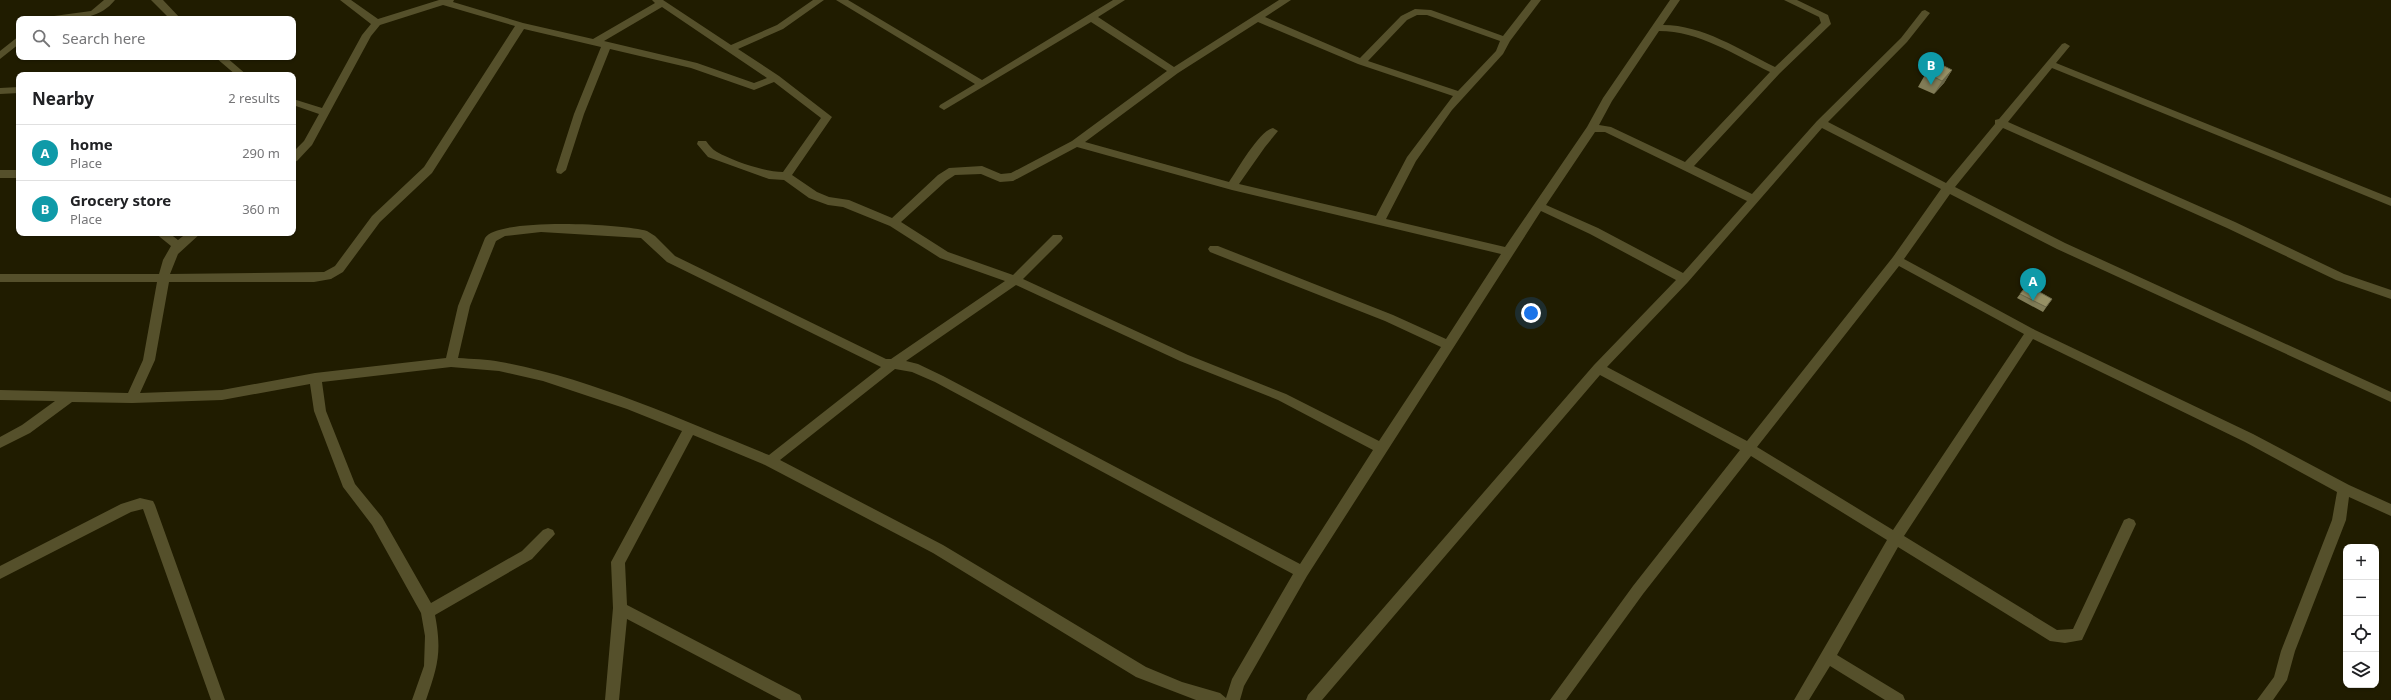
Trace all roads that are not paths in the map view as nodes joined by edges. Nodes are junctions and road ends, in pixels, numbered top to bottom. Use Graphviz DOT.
graph roads {
  1 [pos="110,0"];
  2 [pos="156,0"];
  3 [pos="345,0"];
  4 [pos="819,0"];
  5 [pos="841,0"];
  6 [pos="1120,0"];
  7 [pos="1286,0"];
  8 [pos="1536,0"];
  9 [pos="1675,0"];
  10 [pos="1789,0"];
  11 [pos="447,1"];
  12 [pos="660,2"];
  13 [pos="1925,13"];
  14 [pos="78,16"];
  15 [pos="172,16"];
  16 [pos="1091,17"];
  17 [pos="1258,18"];
  18 [pos="377,23"];
  19 [pos="521,25"];
  20 [pos="1657,28"];
  21 [pos="16,40"];
  22 [pos="1505,40"];
  23 [pos="593,43"];
  24 [pos="606,46"];
  25 [pos="2065,46"];
  26 [pos="730,49"];
  27 [pos="2,52"];
  28 [pos="224,60"];
  29 [pos="1361,62"];
  30 [pos="2050,64"];
  31 [pos="1174,71"];
  32 [pos="1776,71"];
  33 [pos="238,72"];
  34 [pos="775,78"];
  35 [pos="982,84"];
  36 [pos="16,90"];
  37 [pos="0,91"];
  38 [pos="1459,95"];
  39 [pos="296,103"];
  40 [pos="944,107"];
  41 [pos="324,112"];
  42 [pos="2000,122"];
  43 [pos="1821,123"];
  44 [pos="1592,128"];
  45 [pos="1273,131"];
  46 [pos="1076,143"];
  47 [pos="702,144"];
  48 [pos="296,155"];
  49 [pos="1687,168"];
  50 [pos="561,170"];
  51 [pos="16,174"];
  52 [pos="2,176"];
  53 [pos="786,176"];
  54 [pos="1232,186"];
  55 [pos="1948,188"];
  56 [pos="1755,200"];
  57 [pos="2391,202"];
  58 [pos="1539,206"];
  59 [pos="1379,221"];
  60 [pos="894,223"];
  61 [pos="165,236"];
  62 [pos="190,236"];
  63 [pos="1057,238"];
  64 [pos="177,245"];
  65 [pos="1214,250"];
  66 [pos="1508,252"];
  67 [pos="1897,260"];
  68 [pos="0,278"];
  69 [pos="164,278"];
  70 [pos="1684,279"];
  71 [pos="1015,280"];
  72 [pos="2391,295"];
  73 [pos="2031,333"];
  74 [pos="1448,345"];
  75 [pos="451,362"];
  76 [pos="890,366"];
  77 [pos="1598,368"];
  78 [pos="315,378"];
  79 [pos="0,395"];
  80 [pos="2391,396"];
  81 [pos="68,398"];
  82 [pos="132,398"];
  83 [pos="690,429"];
  84 [pos="0,442"];
  85 [pos="1381,448"];
  86 [pos="1748,448"];
  87 [pos="770,461"];
  88 [pos="2344,489"];
  89 [pos="2391,510"];
  90 [pos="2129,524"];
  91 [pos="548,534"];
  92 [pos="1896,537"];
  93 [pos="1302,572"];
  94 [pos="0,573"];
  95 [pos="620,608"];
  96 [pos="428,612"];
  97 [pos="1828,657"];
  98 [pos="218,700"];
  99 [pos="419,700"];
  100 [pos="612,700"];
  101 [pos="795,700"];
  102 [pos="1220,700"];
  103 [pos="1233,700"];
  104 [pos="1313,700"];
  105 [pos="1557,700"];
  106 [pos="1801,700"];
  107 [pos="1898,700"];
  108 [pos="2264,700"];
  1 -- 14 [label="street"];
  2 -- 15 [label="street"];
  3 -- 18 [label="street"];
  4 -- 26 [label="street"];
  5 -- 35 [label="street"];
  6 -- 16 [label="street"];
  7 -- 17 [label="street"];
  8 -- 22 [label="street"];
  9 -- 20 [label="street"];
  10 -- 32 [label="street"];
  11 -- 18 [label="street"];
  11 -- 19 [label="street"];
  12 -- 23 [label="street"];
  12 -- 26 [label="street"];
  13 -- 43 [label="street"];
  16 -- 31 [label="street"];
  16 -- 35 [label="street"];
  17 -- 29 [label="street"];
  17 -- 31 [label="street"];
  18 -- 41 [label="street"];
  19 -- 23 [label="street"];
  19 -- 69 [label="street"];
  20 -- 32 [label="street"];
  20 -- 44 [label="street"];
  21 -- 27 [label="street"];
  22 -- 29 [label="street"];
  22 -- 38 [label="street"];
  23 -- 24 [label="street"];
  24 -- 34 [label="street"];
  24 -- 50 [label="street"];
  25 -- 30 [label="street"];
  26 -- 34 [label="street"];
  28 -- 33 [label="street"];
  29 -- 38 [label="street"];
  30 -- 42 [label="street"];
  30 -- 57 [label="street"];
  31 -- 46 [label="street"];
  32 -- 49 [label="street"];
  34 -- 53 [label="street"];
  35 -- 40 [label="street"];
  36 -- 37 [label="street"];
  38 -- 59 [label="street"];
  39 -- 41 [label="street"];
  41 -- 48 [label="street"];
  42 -- 55 [label="street"];
  42 -- 72 [label="street"];
  43 -- 55 [label="street"];
  43 -- 56 [label="street"];
  44 -- 49 [label="street"];
  44 -- 58 [label="street"];
  45 -- 54 [label="street"];
  46 -- 54 [label="street"];
  46 -- 60 [label="street"];
  47 -- 53 [label="street"];
  49 -- 56 [label="street"];
  51 -- 52 [label="street"];
  53 -- 60 [label="street"];
  54 -- 59 [label="street"];
  55 -- 67 [label="street"];
  55 -- 80 [label="street"];
  56 -- 70 [label="street"];
  58 -- 66 [label="street"];
  58 -- 70 [label="street"];
  59 -- 66 [label="street"];
  60 -- 71 [label="street"];
  61 -- 64 [label="street"];
  62 -- 64 [label="street"];
  63 -- 71 [label="street"];
  64 -- 69 [label="street"];
  65 -- 74 [label="street"];
  66 -- 74 [label="street"];
  67 -- 73 [label="street"];
  67 -- 86 [label="street"];
  68 -- 69 [label="street"];
  69 -- 82 [label="street"];
  70 -- 77 [label="street"];
  71 -- 76 [label="street"];
  71 -- 85 [label="street"];
  73 -- 88 [label="street"];
  73 -- 92 [label="street"];
  74 -- 85 [label="street"];
  75 -- 76 [label="street"];
  75 -- 78 [label="street"];
  75 -- 83 [label="street"];
  76 -- 87 [label="street"];
  76 -- 93 [label="street"];
  77 -- 86 [label="street"];
  77 -- 104 [label="street"];
  78 -- 82 [label="street"];
  78 -- 96 [label="street"];
  79 -- 81 [label="street"];
  81 -- 82 [label="street"];
  81 -- 84 [label="street"];
  83 -- 87 [label="street"];
  83 -- 95 [label="street"];
  85 -- 93 [label="street"];
  86 -- 92 [label="street"];
  86 -- 105 [label="street"];
  87 -- 102 [label="street"];
  88 -- 89 [label="street"];
  88 -- 108 [label="street"];
  90 -- 92 [label="street"];
  91 -- 96 [label="street"];
  92 -- 97 [label="street"];
  93 -- 103 [label="street"];
  94 -- 98 [label="street"];
  95 -- 100 [label="street"];
  95 -- 101 [label="street"];
  96 -- 99 [label="street"];
  97 -- 106 [label="street"];
  97 -- 107 [label="street"];
}
